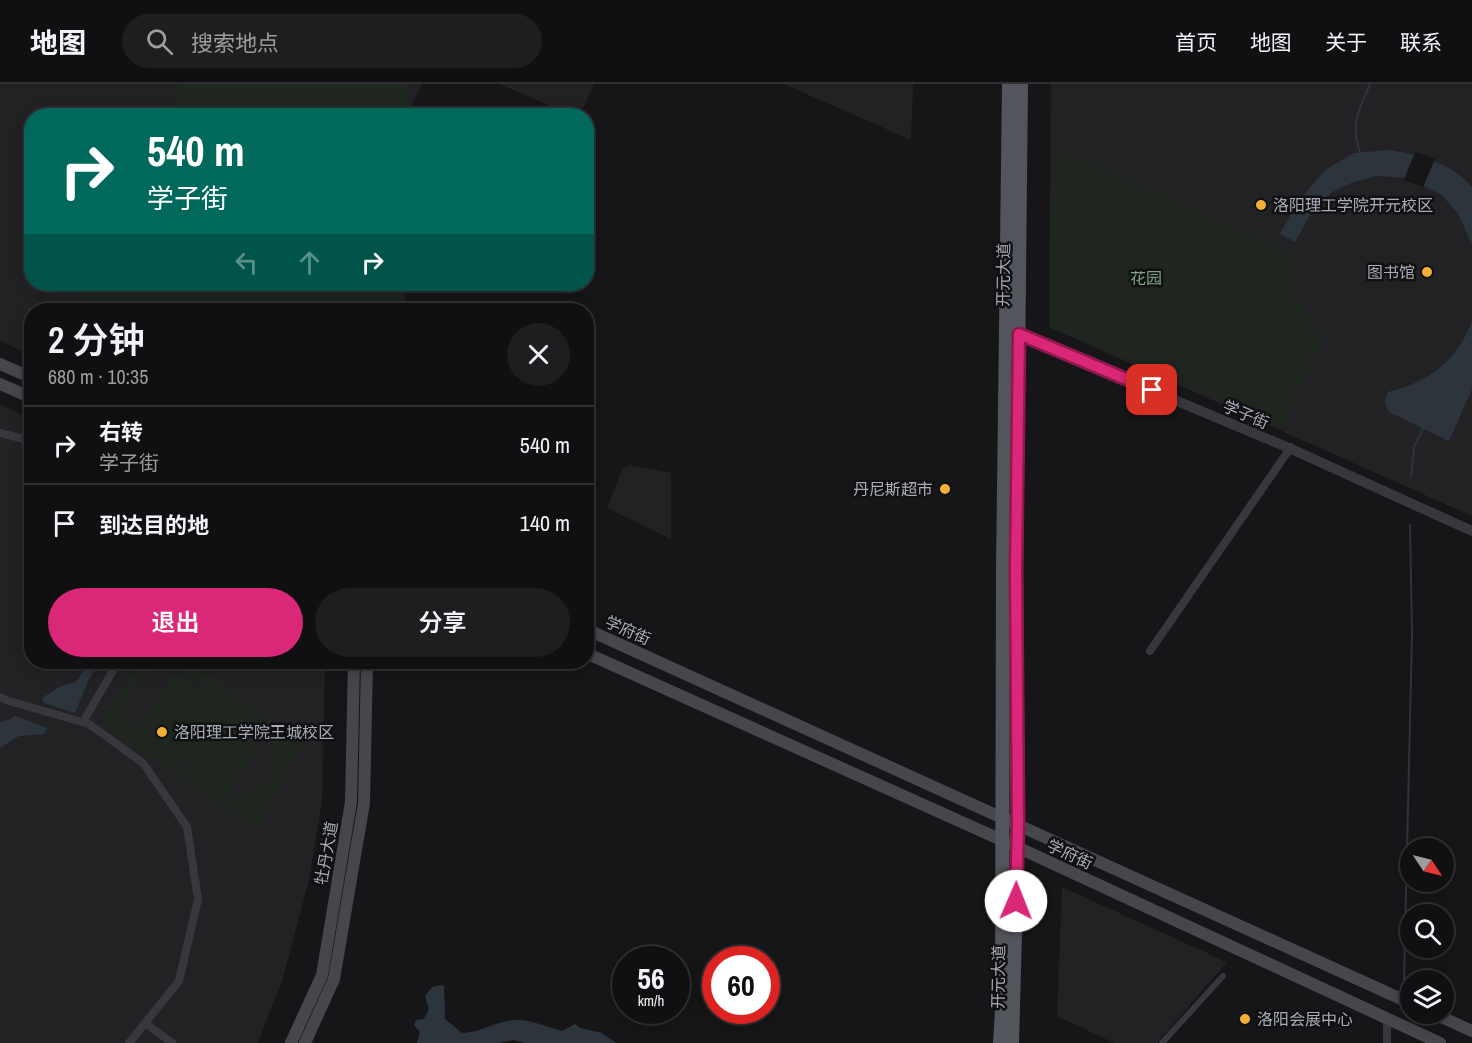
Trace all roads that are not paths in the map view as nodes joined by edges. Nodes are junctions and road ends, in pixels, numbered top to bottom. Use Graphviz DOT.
graph roads {
  1 [pos="1009,84"];
  2 [pos="1022,84"];
  3 [pos="1012,331"];
  4 [pos="0,364"];
  5 [pos="24,374"];
  6 [pos="0,384"];
  7 [pos="24,394"];
  8 [pos="0,433"];
  9 [pos="24,439"];
  10 [pos="1291,448"];
  11 [pos="1472,530"];
  12 [pos="594,633"];
  13 [pos="1150,651"];
  14 [pos="594,657"];
  15 [pos="114,669"];
  16 [pos="354,669"];
  17 [pos="367,669"];
  18 [pos="0,697"];
  19 [pos="84,722"];
  20 [pos="1003,818"];
  21 [pos="1018,824"];
  22 [pos="1003,841"];
  23 [pos="1017,847"];
  24 [pos="1283,945"];
  25 [pos="1272,966"];
  26 [pos="1223,976"];
  27 [pos="1400,998"];
  28 [pos="1387,1018"];
  29 [pos="145,1023"];
  30 [pos="1454,1023"];
  31 [pos="1472,1031"];
  32 [pos="129,1043"];
  33 [pos="172,1043"];
  34 [pos="291,1043"];
  35 [pos="305,1043"];
  36 [pos="1000,1043"];
  37 [pos="1012,1043"];
  38 [pos="1162,1043"];
  39 [pos="1387,1043"];
  40 [pos="1440,1043"];
  1 -- 3 [label="main road, 开元大道"];
  2 -- 3 [label="main road, 开元大道"];
  3 -- 10 [label="street, 学子街"];
  3 -- 20 [label="main road, 开元大道"];
  3 -- 21 [label="main road, 开元大道"];
  4 -- 5 [label="main road"];
  6 -- 7 [label="main road"];
  8 -- 9 [label="street"];
  10 -- 11 [label="street, 学子街"];
  10 -- 13 [label="street"];
  12 -- 20 [label="main road, 学府街"];
  14 -- 22 [label="main road, 学府街"];
  15 -- 19 [label="street"];
  16 -- 34 [label="main road, 牡丹大道"];
  17 -- 35 [label="main road, 牡丹大道"];
  18 -- 19 [label="street"];
  19 -- 29 [label="street"];
  20 -- 21 [label="main road, 学府街"];
  20 -- 22 [label="main road, 开元大道"];
  21 -- 23 [label="main road, 开元大道"];
  21 -- 24 [label="main road, 学府街"];
  22 -- 23 [label="main road, 学府街"];
  22 -- 36 [label="main road, 开元大道"];
  23 -- 25 [label="main road, 学府街"];
  23 -- 37 [label="main road, 开元大道"];
  24 -- 25 [label="main road"];
  24 -- 27 [label="main road, 学府街"];
  25 -- 28 [label="main road, 学府街"];
  26 -- 38 [label="street"];
  28 -- 39 [label="street"];
  28 -- 40 [label="main road, 学府街"];
  29 -- 32 [label="street"];
  29 -- 33 [label="street"];
  30 -- 31 [label="main road"];
}
